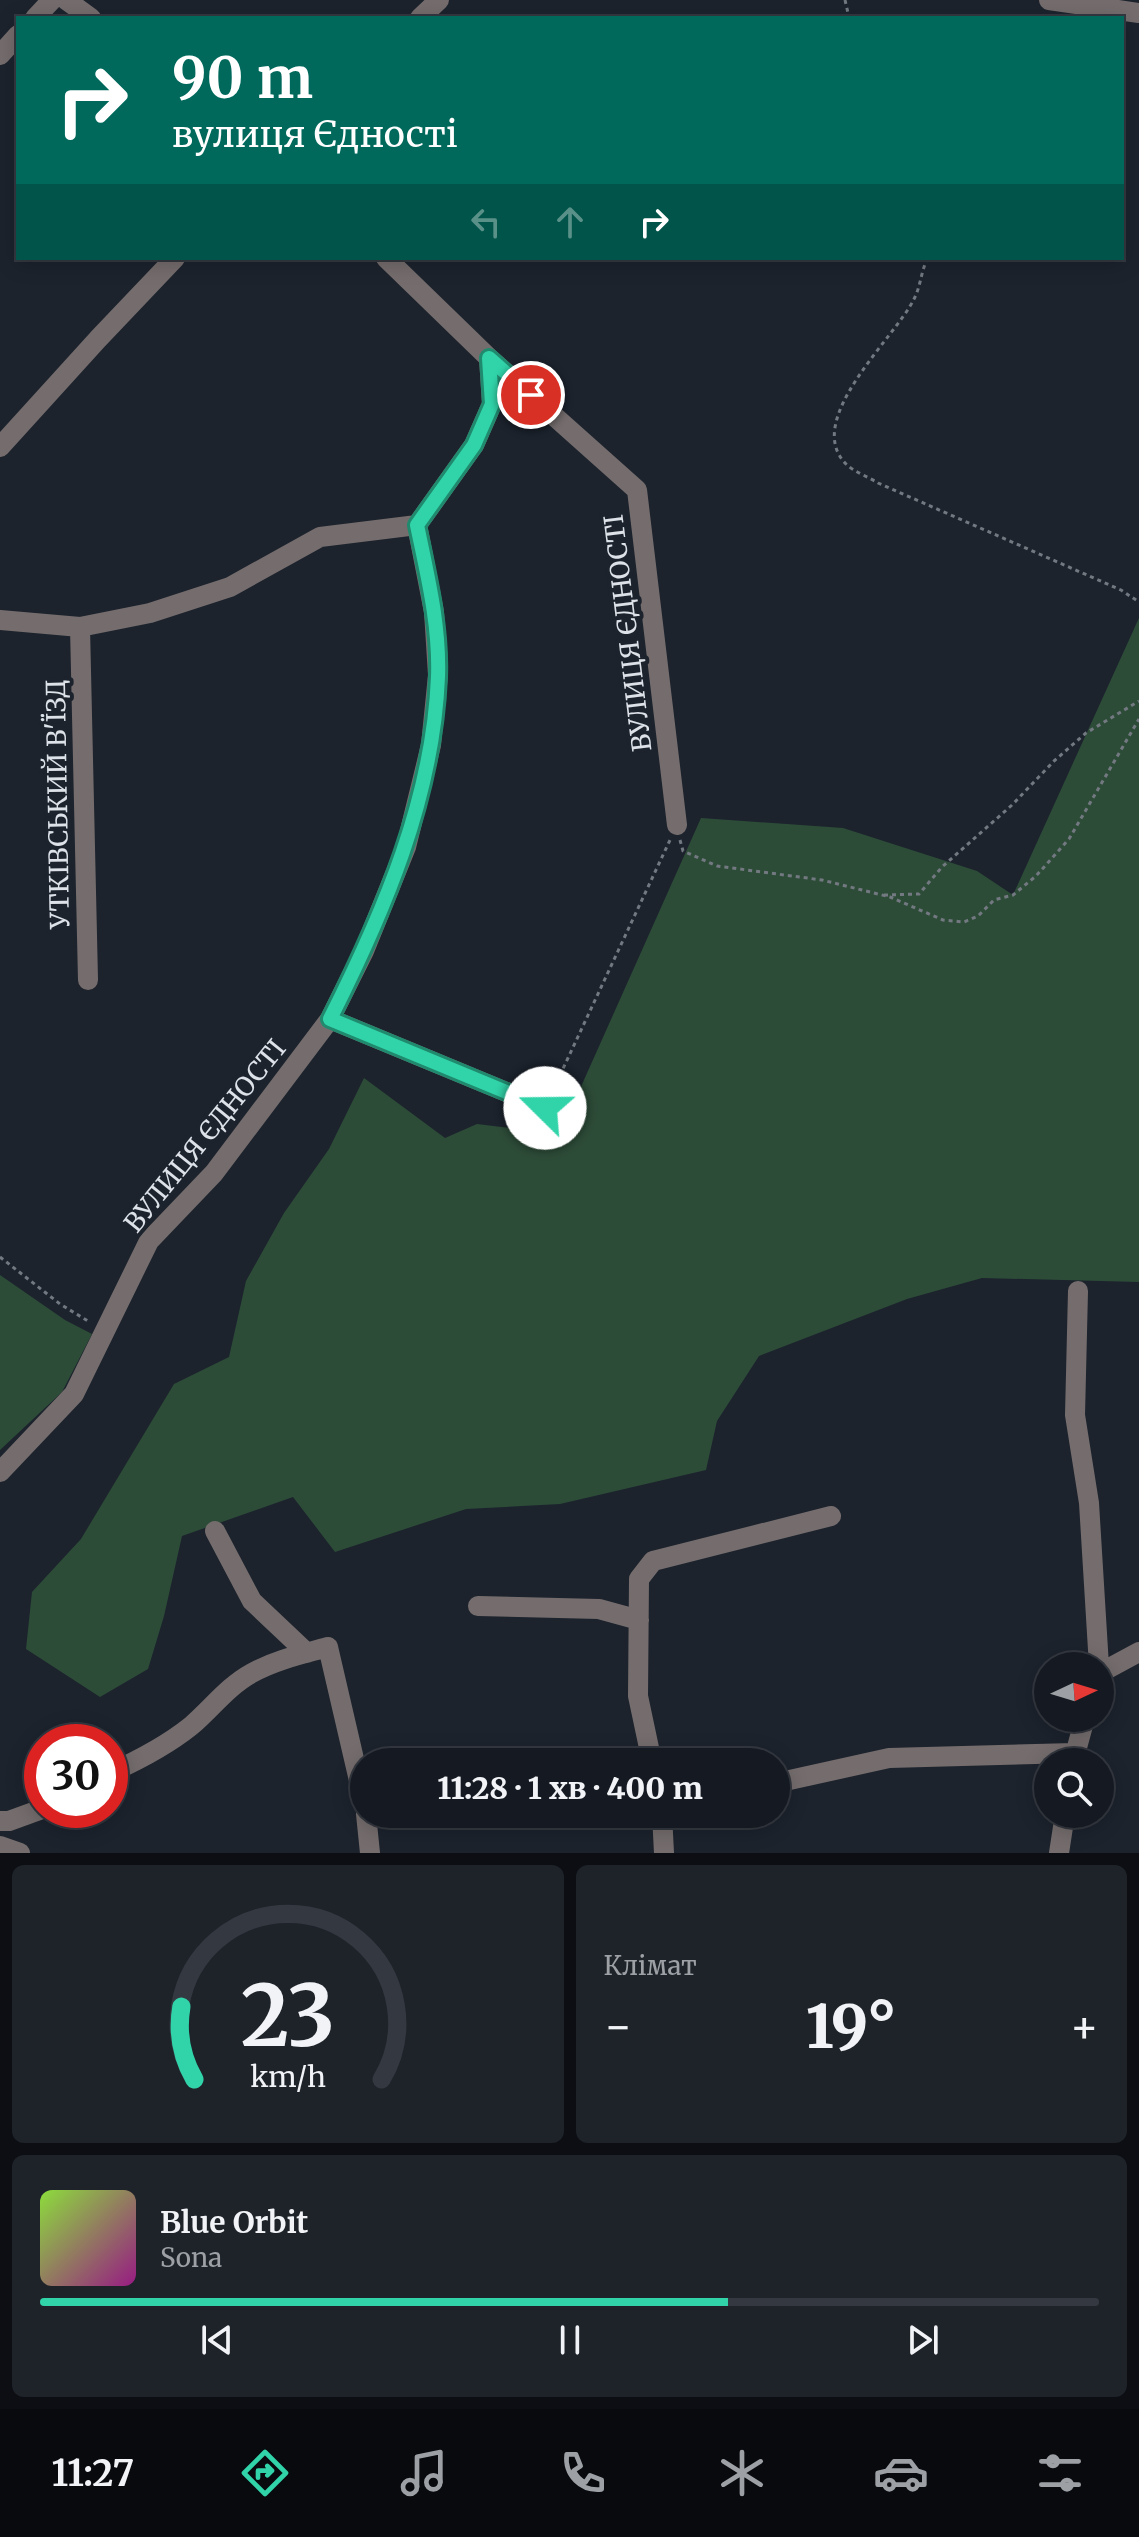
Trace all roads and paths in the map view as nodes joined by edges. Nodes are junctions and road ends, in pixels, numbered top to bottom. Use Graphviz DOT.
graph roads {
  1 [pos="52,0"];
  2 [pos="66,0"];
  3 [pos="439,0"];
  4 [pos="1049,0"];
  5 [pos="1139,13"];
  6 [pos="37,16"];
  7 [pos="88,16"];
  8 [pos="422,16"];
  9 [pos="16,37"];
  10 [pos="0,55"];
  11 [pos="173,260"];
  12 [pos="388,260"];
  13 [pos="927,260"];
  14 [pos="489,358"];
  15 [pos="0,447"];
  16 [pos="417,525"];
  17 [pos="1139,602"];
  18 [pos="0,620"];
  19 [pos="80,627"];
  20 [pos="1139,701"];
  21 [pos="1139,719"];
  22 [pos="677,825"];
  23 [pos="880,895"];
  24 [pos="88,980"];
  25 [pos="330,1019"];
  26 [pos="545,1108"];
  27 [pos="0,1257"];
  28 [pos="1078,1291"];
  29 [pos="105,1331"];
  30 [pos="0,1472"];
  31 [pos="831,1516"];
  32 [pos="215,1531"];
  33 [pos="478,1606"];
  34 [pos="639,1620"];
  35 [pos="1098,1652"];
  36 [pos="1139,1652"];
  37 [pos="307,1653"];
  38 [pos="1114,1665"];
  39 [pos="351,1748"];
  40 [pos="649,1748"];
  41 [pos="1034,1757"];
  42 [pos="128,1764"];
  43 [pos="790,1780"];
  44 [pos="24,1816"];
  45 [pos="0,1821"];
  46 [pos="367,1828"];
  47 [pos="663,1828"];
  48 [pos="1063,1828"];
  49 [pos="0,1846"];
  50 [pos="20,1853"];
  51 [pos="370,1853"];
  52 [pos="664,1853"];
  53 [pos="1059,1853"];
  1 -- 6 [label="street"];
  2 -- 7 [label="street"];
  3 -- 8 [label="street"];
  4 -- 5 [label="street"];
  9 -- 10 [label="street"];
  11 -- 15 [label="street"];
  12 -- 14 [label="street, ВУЛИЦЯ ЄДНОСТІ"];
  13 -- 17 [label="path"];
  14 -- 16 [label="street"];
  14 -- 22 [label="street, ВУЛИЦЯ ЄДНОСТІ"];
  16 -- 19 [label="street"];
  16 -- 25 [label="street, ВУЛИЦЯ ЄДНОСТІ"];
  18 -- 19 [label="street"];
  19 -- 24 [label="street, УТКІВСЬКИЙ В'ЇЗД"];
  20 -- 23 [label="path"];
  21 -- 23 [label="path"];
  22 -- 23 [label="path"];
  22 -- 26 [label="path"];
  25 -- 26 [label="street"];
  25 -- 29 [label="street, ВУЛИЦЯ ЄДНОСТІ"];
  27 -- 29 [label="path"];
  28 -- 35 [label="street"];
  29 -- 30 [label="street, ВУЛИЦЯ ЄДНОСТІ"];
  31 -- 34 [label="street"];
  32 -- 37 [label="street"];
  33 -- 34 [label="street"];
  34 -- 40 [label="street"];
  36 -- 38 [label="street"];
  37 -- 39 [label="street"];
  37 -- 42 [label="street"];
  41 -- 43 [label="street"];
  44 -- 45 [label="street"];
  46 -- 51 [label="street"];
  47 -- 52 [label="street"];
  48 -- 53 [label="street"];
  49 -- 50 [label="street"];
}
